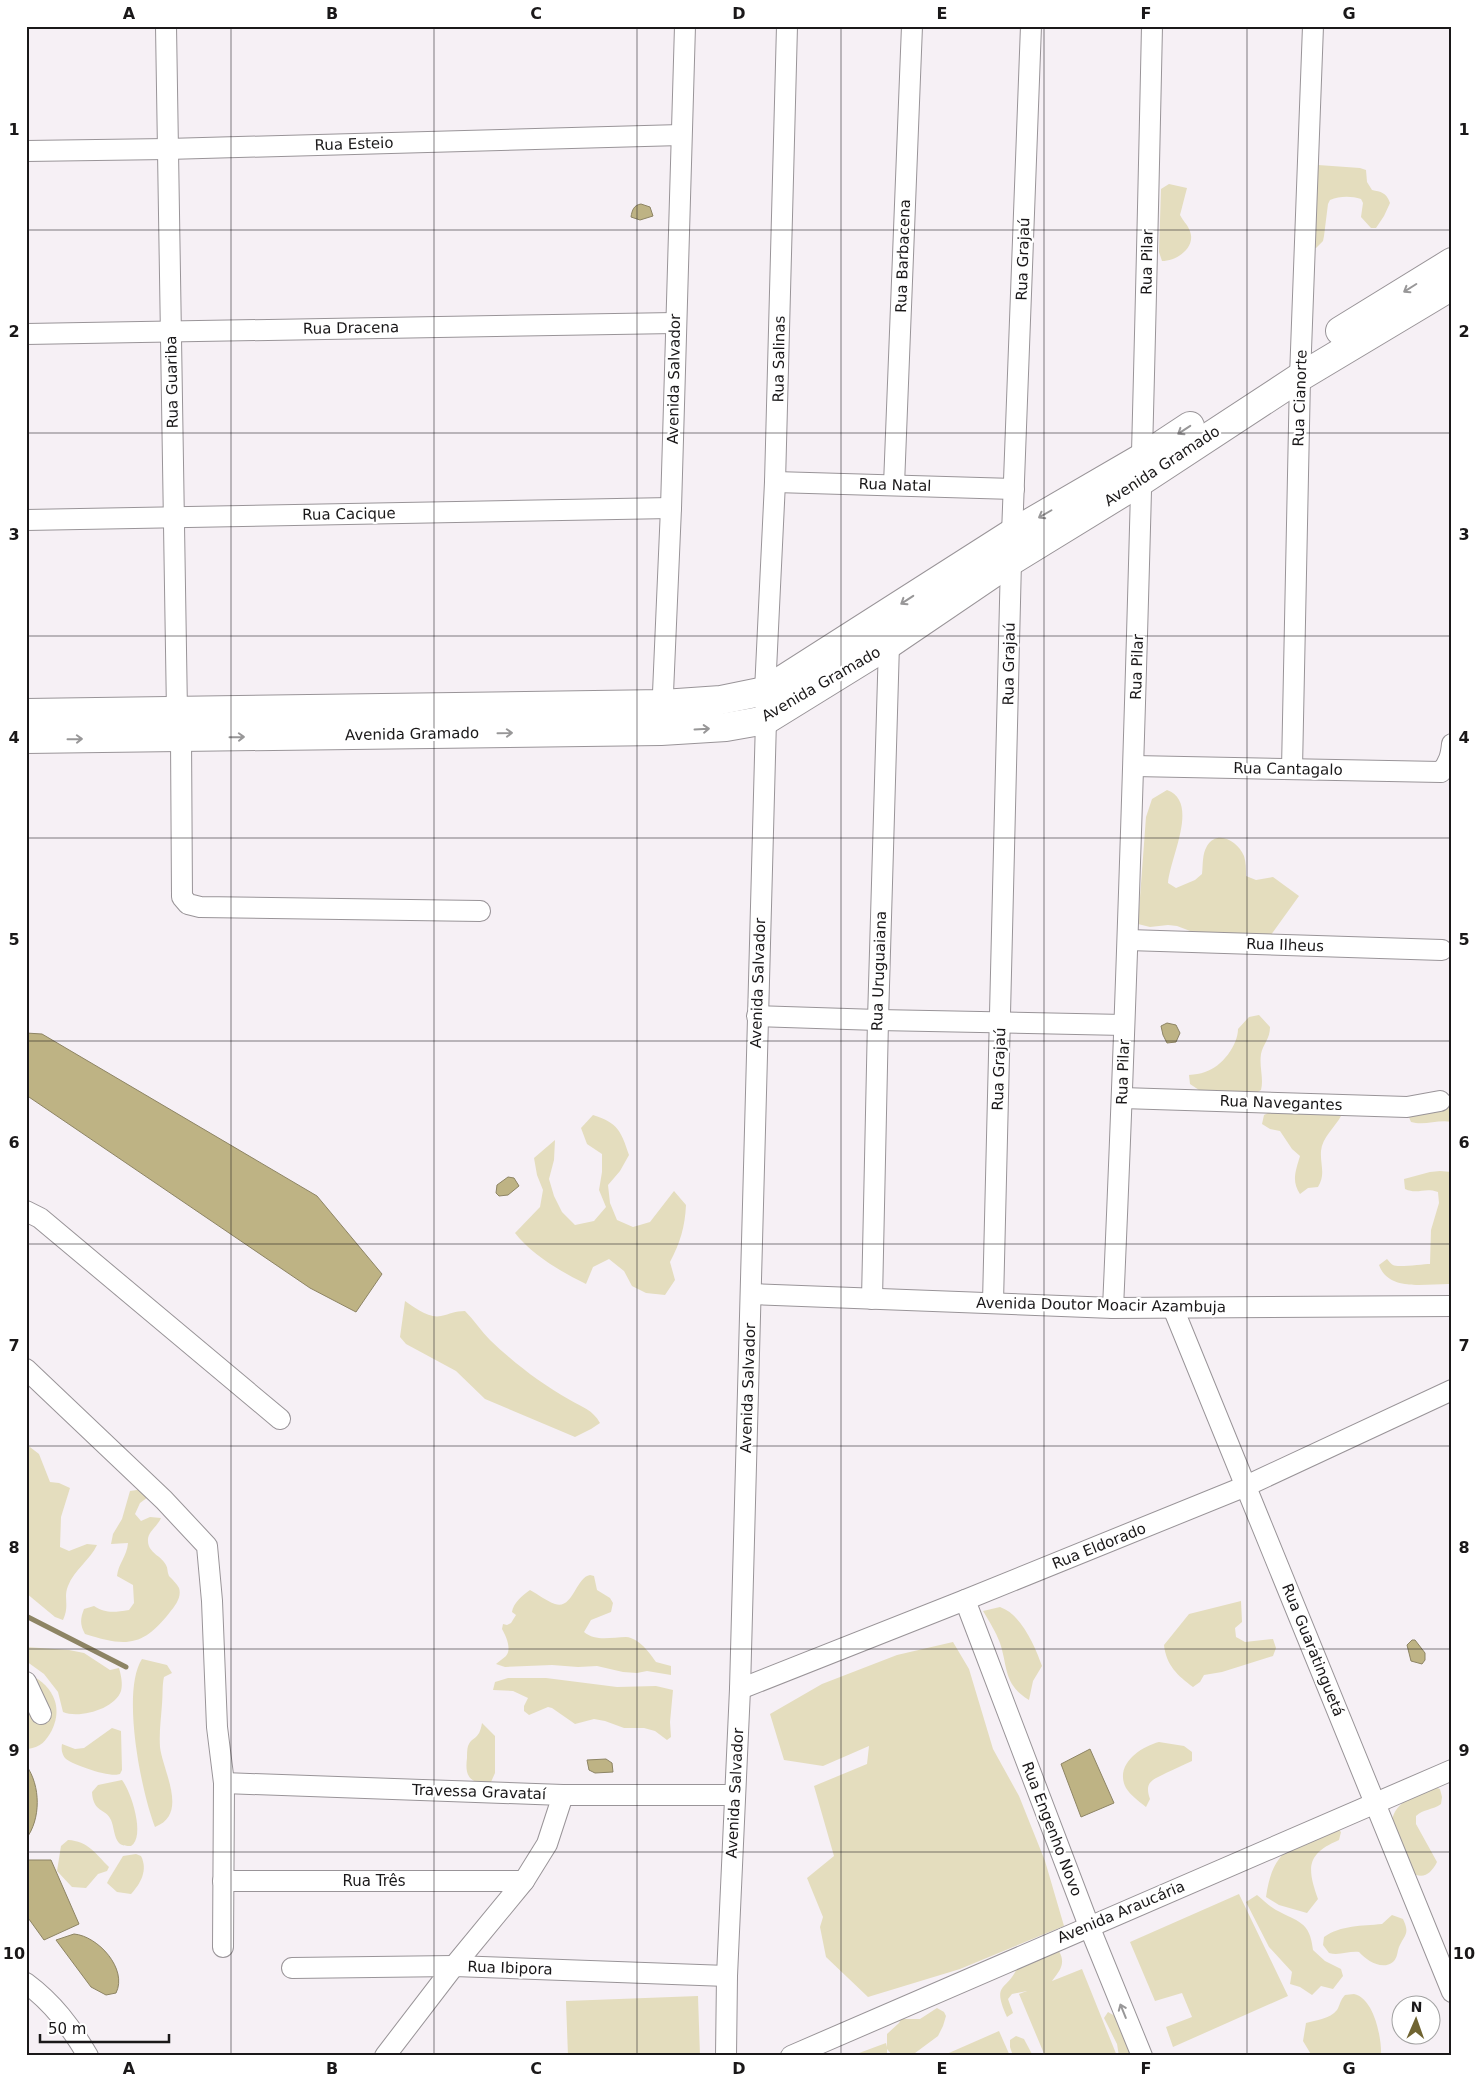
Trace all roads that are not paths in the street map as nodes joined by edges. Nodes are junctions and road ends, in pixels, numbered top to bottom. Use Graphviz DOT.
graph roads {
  1 [pos="166,26"];
  2 [pos="685,26"];
  3 [pos="787,26"];
  4 [pos="912,26"];
  5 [pos="1031,26"];
  6 [pos="1152,26"];
  7 [pos="1313,26"];
  8 [pos="681,135"];
  9 [pos="167,149"];
  10 [pos="26,151"];
  11 [pos="1452,262"];
  12 [pos="1452,286"];
  13 [pos="675,323"];
  14 [pos="171,330"];
  15 [pos="26,334"];
  16 [pos="1301,366"];
  17 [pos="1143,468"];
  18 [pos="775,482"];
  19 [pos="894,485"];
  20 [pos="1014,489"];
  21 [pos="672,508"];
  22 [pos="174,518"];
  23 [pos="26,520"];
  24 [pos="1014,532"];
  25 [pos="1011,561"];
  26 [pos="889,644"];
  27 [pos="765,691"];
  28 [pos="663,704"];
  29 [pos="26,713"];
  30 [pos="766,720"];
  31 [pos="179,725"];
  32 [pos="661,731"];
  33 [pos="26,740"];
  34 [pos="1452,744"];
  35 [pos="1134,766"];
  36 [pos="1292,769"];
  37 [pos="480,911"];
  38 [pos="1128,940"];
  39 [pos="1442,950"];
  40 [pos="757,1016"];
  41 [pos="878,1020"];
  42 [pos="1000,1023"];
  43 [pos="1124,1025"];
  44 [pos="1122,1098"];
  45 [pos="1440,1101"];
  46 [pos="26,1211"];
  47 [pos="751,1294"];
  48 [pos="872,1299"];
  49 [pos="993,1302"];
  50 [pos="1452,1306"];
  51 [pos="1113,1308"];
  52 [pos="1174,1308"];
  53 [pos="26,1369"];
  54 [pos="1452,1390"];
  55 [pos="280,1419"];
  56 [pos="1246,1486"];
  57 [pos="965,1600"];
  58 [pos="26,1682"];
  59 [pos="740,1689"];
  60 [pos="41,1714"];
  61 [pos="1452,1770"];
  62 [pos="224,1783"];
  63 [pos="563,1795"];
  64 [pos="734,1796"];
  65 [pos="1376,1803"];
  66 [pos="223,1881"];
  67 [pos="524,1881"];
  68 [pos="1089,1926"];
  69 [pos="223,1947"];
  70 [pos="454,1966"];
  71 [pos="292,1968"];
  72 [pos="727,1976"];
  73 [pos="26,1983"];
  74 [pos="1452,1992"];
  75 [pos="88,2056"];
  76 [pos="385,2056"];
  77 [pos="726,2056"];
  78 [pos="791,2056"];
  79 [pos="1142,2056"];
  1 -- 9 [label="street, Rua Guariba"];
  2 -- 8 [label="street, Avenida Salvador"];
  3 -- 18 [label="street, Rua Salinas"];
  4 -- 19 [label="street, Rua Barbacena"];
  5 -- 20 [label="street, Rua Grajaú"];
  6 -- 17 [label="street, Rua Pilar"];
  7 -- 16 [label="street, Rua Cianorte"];
  8 -- 9 [label="street, Rua Esteio"];
  8 -- 13 [label="street, Avenida Salvador"];
  9 -- 10 [label="street, Rua Esteio"];
  9 -- 14 [label="street, Rua Guariba"];
  11 -- 16 [label="street, Avenida Gramado, one-way"];
  12 -- 16 [label="street, Avenida Gramado"];
  13 -- 14 [label="street, Rua Dracena"];
  13 -- 21 [label="street, Avenida Salvador"];
  14 -- 15 [label="street, Rua Dracena"];
  14 -- 22 [label="street, Rua Guariba"];
  16 -- 17 [label="street, Avenida Gramado"];
  16 -- 36 [label="street, Rua Cianorte"];
  17 -- 24 [label="street, Avenida Gramado, one-way"];
  17 -- 25 [label="street, Avenida Gramado"];
  17 -- 35 [label="street, Rua Pilar"];
  18 -- 19 [label="street, Rua Natal"];
  18 -- 27 [label="street, Rua Salinas"];
  19 -- 20 [label="street, Rua Natal"];
  20 -- 24 [label="street, Rua Grajaú"];
  21 -- 22 [label="street, Rua Cacique"];
  21 -- 28 [label="street, Avenida Salvador"];
  22 -- 23 [label="street, Rua Cacique"];
  22 -- 31 [label="street, Rua Guariba"];
  24 -- 25 [label="street, Rua Grajaú"];
  24 -- 27 [label="street, Avenida Gramado, one-way"];
  25 -- 26 [label="street, Avenida Gramado"];
  25 -- 42 [label="street, Rua Grajaú"];
  26 -- 30 [label="street, Avenida Gramado"];
  26 -- 41 [label="street, Rua Uruguaiana"];
  27 -- 28 [label="street, Avenida Gramado"];
  27 -- 30 [label="street, Avenida Salvador"];
  28 -- 31 [label="street, Avenida Gramado"];
  28 -- 32 [label="street, Avenida Salvador"];
  29 -- 31 [label="street, Avenida Gramado"];
  32 -- 30 [label="street, Avenida Gramado, one-way"];
  30 -- 40 [label="street, Avenida Salvador"];
  31 -- 32 [label="street, Avenida Gramado, one-way"];
  33 -- 31 [label="street, Avenida Gramado, one-way"];
  31 -- 37 [label="street, Rua Guariba"];
  34 -- 36 [label="street, Rua Cantagalo"];
  35 -- 36 [label="street, Rua Cantagalo"];
  35 -- 38 [label="street, Rua Pilar"];
  38 -- 39 [label="street, Rua Ilheus"];
  38 -- 43 [label="street, Rua Pilar"];
  40 -- 41 [label="street"];
  40 -- 47 [label="street, Avenida Salvador"];
  41 -- 42 [label="street"];
  41 -- 48 [label="street, Rua Uruguaiana"];
  42 -- 43 [label="street"];
  42 -- 49 [label="street, Rua Grajaú"];
  43 -- 44 [label="street, Rua Pilar"];
  44 -- 45 [label="street, Rua Navegantes"];
  44 -- 51 [label="street, Rua Pilar"];
  46 -- 55 [label="street"];
  47 -- 48 [label="street, Avenida Doutor Moacir Azambuja"];
  47 -- 59 [label="street, Avenida Salvador"];
  48 -- 49 [label="street, Avenida Doutor Moacir Azambuja"];
  49 -- 51 [label="street, Avenida Doutor Moacir Azambuja"];
  50 -- 52 [label="street, Avenida Doutor Moacir Azambuja"];
  51 -- 52 [label="street, Avenida Doutor Moacir Azambuja"];
  52 -- 56 [label="street, Rua Guaratinguetá"];
  53 -- 62 [label="street"];
  54 -- 56 [label="street, Rua Eldorado"];
  56 -- 57 [label="street, Rua Eldorado"];
  56 -- 65 [label="street, Rua Guaratinguetá"];
  57 -- 59 [label="street, Rua Eldorado"];
  57 -- 68 [label="street, Rua Engenho Novo"];
  58 -- 60 [label="street"];
  59 -- 64 [label="street, Avenida Salvador"];
  61 -- 65 [label="street, Avenida Araucária"];
  62 -- 63 [label="street, Travessa Gravataí"];
  62 -- 66 [label="street"];
  63 -- 64 [label="street, Travessa Gravataí"];
  63 -- 67 [label="street"];
  64 -- 72 [label="street, Avenida Salvador"];
  65 -- 68 [label="street, Avenida Araucária"];
  65 -- 74 [label="street, Rua Guaratinguetá"];
  66 -- 67 [label="street, Rua Três"];
  66 -- 69 [label="street"];
  67 -- 70 [label="street"];
  68 -- 78 [label="street, Avenida Araucária"];
  79 -- 68 [label="street, Rua Engenho Novo, one-way"];
  70 -- 71 [label="street, Rua Ibipora"];
  70 -- 72 [label="street, Rua Ibipora"];
  70 -- 76 [label="street"];
  72 -- 77 [label="street, Avenida Salvador"];
  73 -- 75 [label="street"];
}
